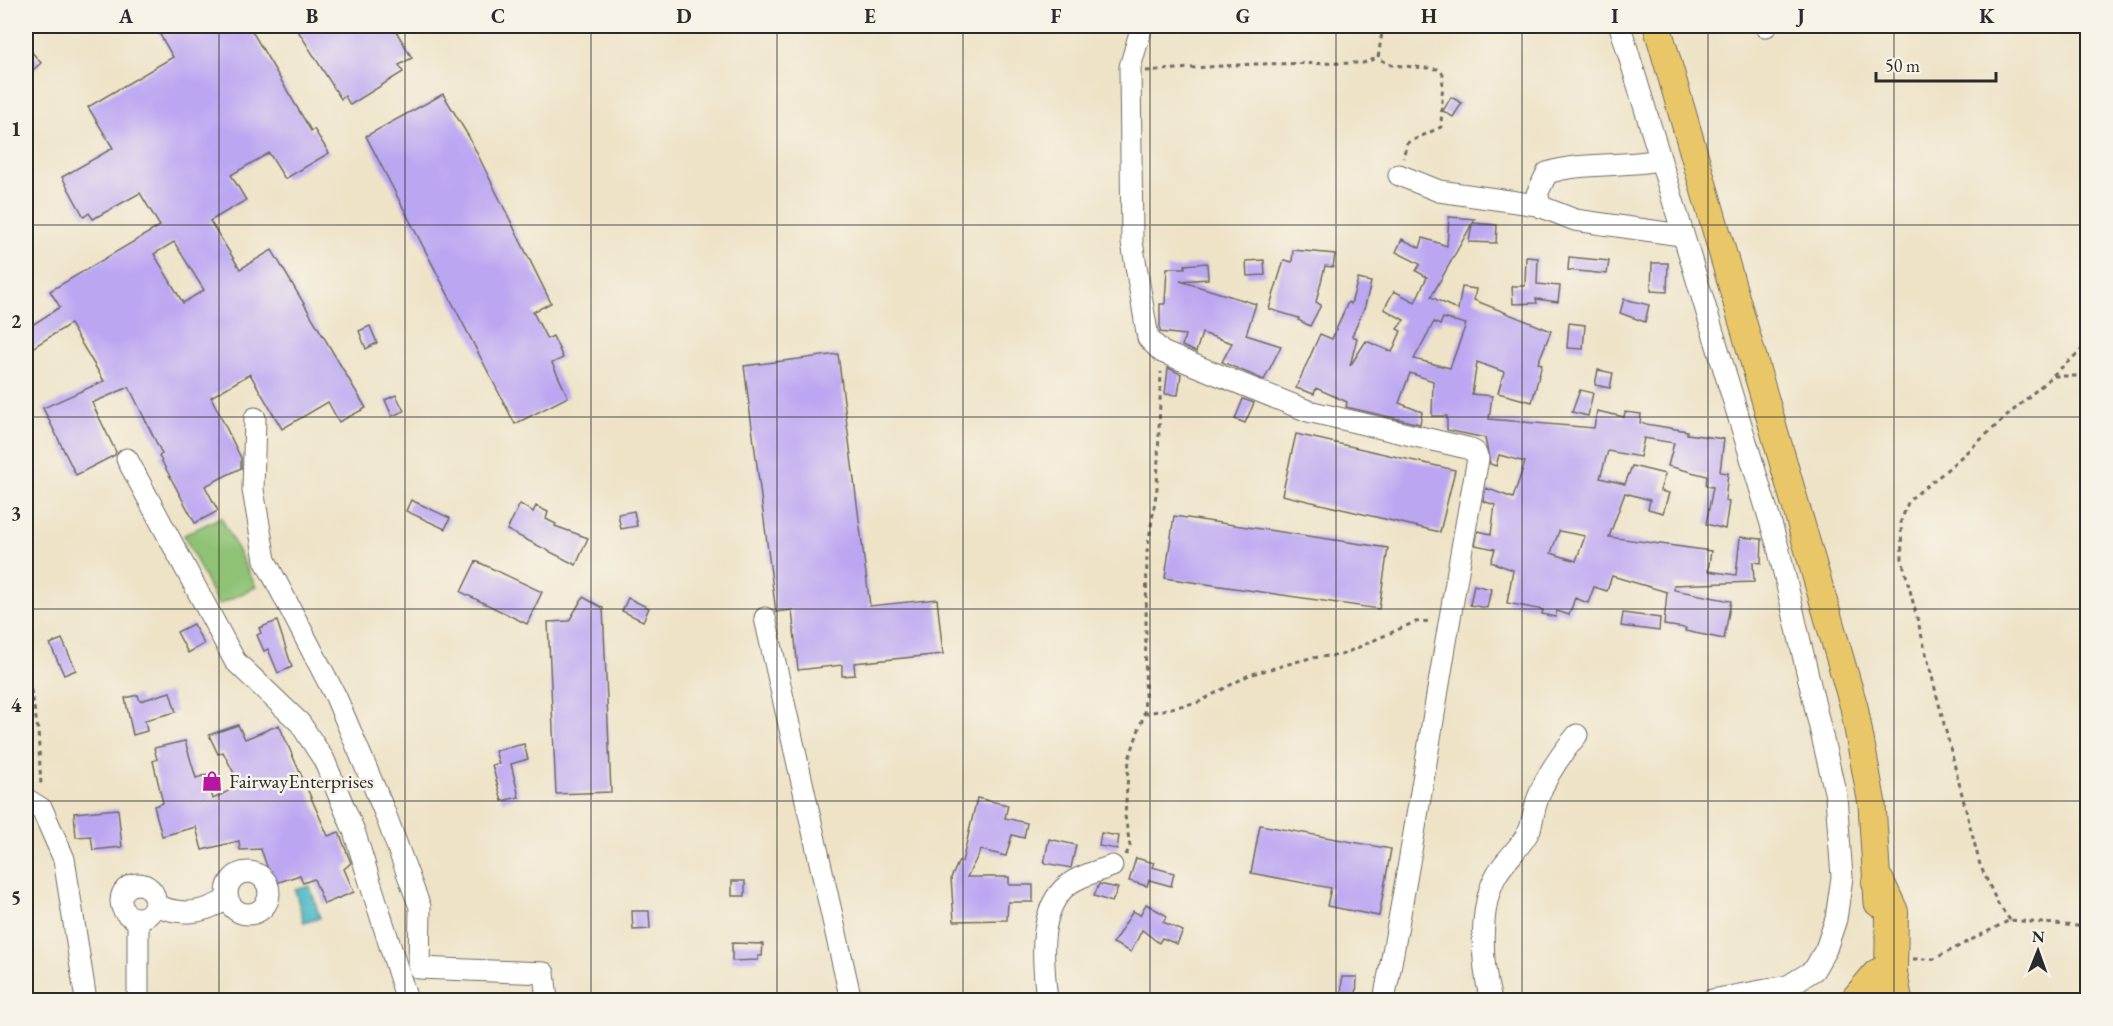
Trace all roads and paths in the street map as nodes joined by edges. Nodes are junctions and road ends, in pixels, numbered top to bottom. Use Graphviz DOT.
graph roads {
  1 [pos="1142,26"];
  2 [pos="1383,26"];
  3 [pos="1620,26"];
  4 [pos="1658,26"];
  5 [pos="1378,58"];
  6 [pos="1130,67"];
  7 [pos="1653,161"];
  8 [pos="1399,175"];
  9 [pos="1541,207"];
  10 [pos="1681,235"];
  11 [pos="2088,344"];
  12 [pos="1162,352"];
  13 [pos="2052,376"];
  14 [pos="2088,376"];
  15 [pos="255,418"];
  16 [pos="127,459"];
  17 [pos="1450,606"];
  18 [pos="765,618"];
  19 [pos="26,663"];
  20 [pos="1144,714"];
  21 [pos="1577,735"];
  22 [pos="34,804"];
  23 [pos="1112,866"];
  24 [pos="1878,882"];
  25 [pos="227,899"];
  26 [pos="155,905"];
  27 [pos="138,919"];
  28 [pos="2010,920"];
  29 [pos="2088,927"];
  30 [pos="1882,978"];
  31 [pos="1490,996"];
  32 [pos="86,1000"];
  33 [pos="138,1000"];
  34 [pos="407,1000"];
  35 [pos="547,1000"];
  36 [pos="851,1000"];
  37 [pos="1047,1000"];
  38 [pos="1384,1000"];
  39 [pos="1712,1000"];
  40 [pos="1857,1000"];
  41 [pos="1896,1000"];
  1 -- 6 [label="street"];
  2 -- 5 [label="path"];
  3 -- 10 [label="street"];
  4 -- 24 [label="main road"];
  5 -- 6 [label="path"];
  5 -- 8 [label="path"];
  6 -- 12 [label="street"];
  7 -- 9 [label="street"];
  8 -- 9 [label="street"];
  9 -- 10 [label="street"];
  10 -- 39 [label="street"];
  11 -- 13 [label="path"];
  12 -- 17 [label="street"];
  12 -- 20 [label="path"];
  13 -- 14 [label="path"];
  13 -- 28 [label="path"];
  15 -- 35 [label="street"];
  16 -- 34 [label="street"];
  17 -- 20 [label="path"];
  17 -- 38 [label="street"];
  18 -- 36 [label="street"];
  19 -- 22 [label="path"];
  20 -- 23 [label="path"];
  21 -- 31 [label="street"];
  22 -- 32 [label="street"];
  23 -- 37 [label="street"];
  24 -- 30 [label="highway"];
  25 -- 26 [label="street"];
  26 -- 27 [label="street"];
  26 -- 27 [label="street"];
  27 -- 33 [label="street"];
  28 -- 29 [label="path"];
  28 -- 30 [label="path"];
  30 -- 40 [label="highway"];
  30 -- 41 [label="highway"];
}
